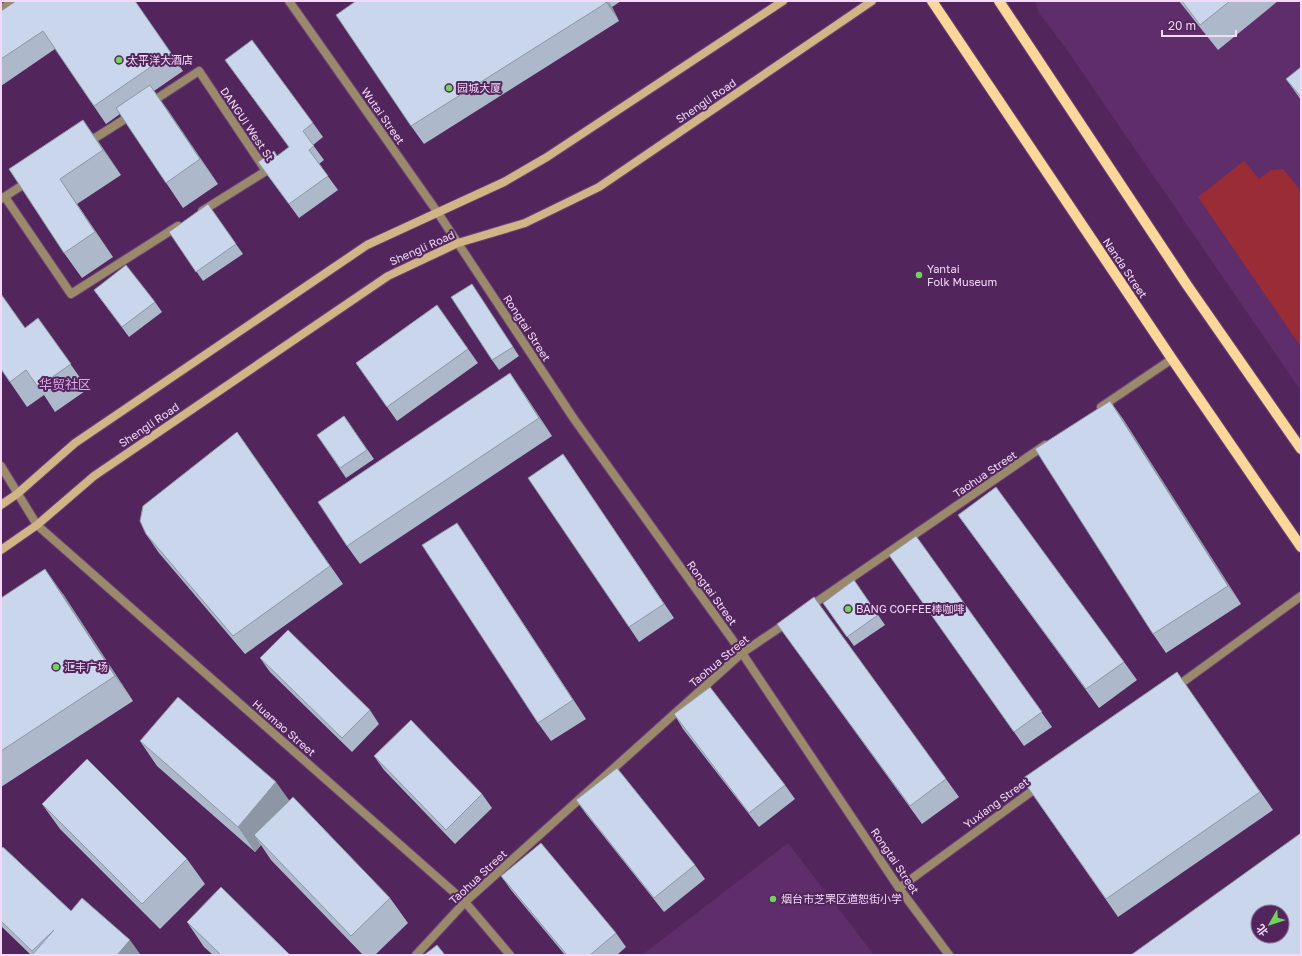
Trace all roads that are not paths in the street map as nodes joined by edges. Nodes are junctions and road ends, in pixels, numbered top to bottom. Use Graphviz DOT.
graph roads {
  1 [pos="14,1"];
  2 [pos="289,1"];
  3 [pos="783,1"];
  4 [pos="872,1"];
  5 [pos="932,1"];
  6 [pos="999,1"];
  7 [pos="1,9"];
  8 [pos="78,149"];
  9 [pos="38,175"];
  10 [pos="3,198"];
  11 [pos="438,213"];
  12 [pos="458,243"];
  13 [pos="1172,359"];
  14 [pos="1093,413"];
  15 [pos="1054,439"];
  16 [pos="1301,449"];
  17 [pos="1,466"];
  18 [pos="17,494"];
  19 [pos="1,505"];
  20 [pos="37,525"];
  21 [pos="1301,547"];
  22 [pos="1,550"];
  23 [pos="1301,596"];
  24 [pos="742,653"];
  25 [pos="1167,693"];
  26 [pos="1046,781"];
  27 [pos="899,888"];
  28 [pos="465,902"];
  29 [pos="416,955"];
  30 [pos="510,955"];
  31 [pos="949,955"];
  1 -- 7 [label="street"];
  2 -- 11 [label="street, Wutai Street"];
  3 -- 11 [label="main road"];
  4 -- 12 [label="main road, Shengli Road"];
  5 -- 13 [label="main road, Nanda Street"];
  6 -- 16 [label="main road"];
  8 -- 10 [label="street, DANGUI West St"];
  9 -- 10 [label="street, DANGUI West St"];
  11 -- 12 [label="street, Wutai Street"];
  11 -- 18 [label="main road"];
  12 -- 20 [label="main road, Shengli Road"];
  12 -- 24 [label="street, Rongtai Street"];
  13 -- 14 [label="street"];
  13 -- 21 [label="main road, Nanda Street"];
  15 -- 24 [label="street, Taohua Street"];
  17 -- 18 [label="street, Huamao Street"];
  18 -- 19 [label="main road"];
  18 -- 20 [label="street, Huamao Street"];
  20 -- 22 [label="main road, Shengli Road"];
  20 -- 28 [label="street, Huamao Street"];
  23 -- 25 [label="street"];
  24 -- 27 [label="street, Rongtai Street"];
  24 -- 28 [label="street, Taohua Street"];
  26 -- 27 [label="street, Yuxiang Street"];
  27 -- 31 [label="street, Rongtai Street"];
  28 -- 29 [label="street, Taohua Street"];
  28 -- 30 [label="street, Huamao Street"];
}
